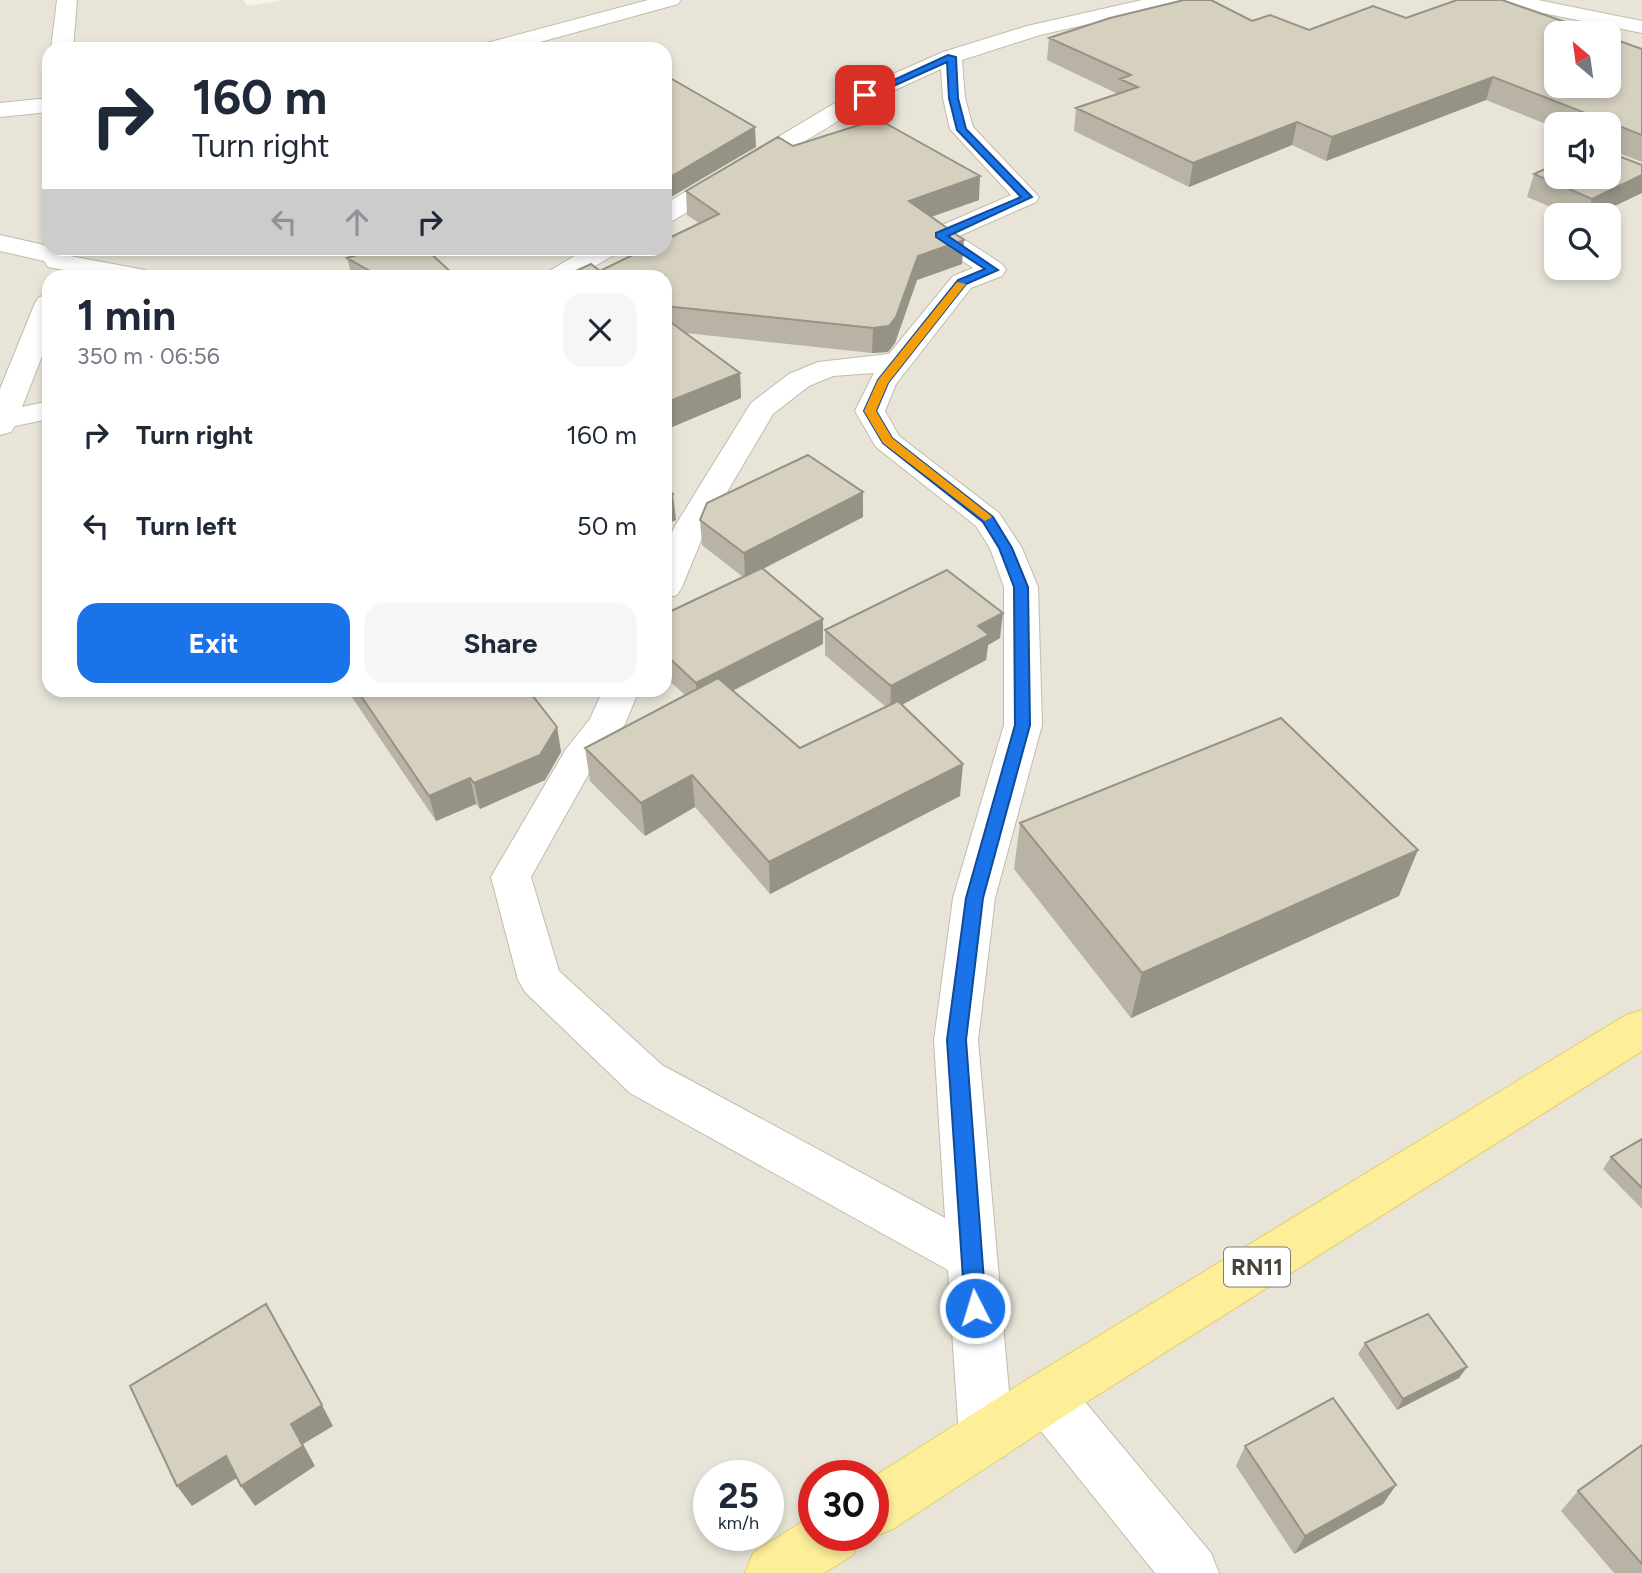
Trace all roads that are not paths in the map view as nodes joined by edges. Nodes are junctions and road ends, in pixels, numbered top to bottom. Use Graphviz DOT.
graph roads {
  1 [pos="67,0"];
  2 [pos="671,0"];
  3 [pos="1169,0"];
  4 [pos="1508,0"];
  5 [pos="1642,27"];
  6 [pos="63,42"];
  7 [pos="517,42"];
  8 [pos="951,57"];
  9 [pos="42,106"];
  10 [pos="0,110"];
  11 [pos="672,211"];
  12 [pos="0,243"];
  13 [pos="42,253"];
  14 [pos="594,256"];
  15 [pos="61,258"];
  16 [pos="111,270"];
  17 [pos="570,270"];
  18 [pos="42,320"];
  19 [pos="898,362"];
  20 [pos="42,412"];
  21 [pos="1,423"];
  22 [pos="672,571"];
  23 [pos="618,697"];
  24 [pos="1642,1028"];
  25 [pos="971,1257"];
  26 [pos="1047,1397"];
  27 [pos="986,1437"];
  28 [pos="889,1499"];
  29 [pos="808,1551"];
  30 [pos="773,1573"];
  31 [pos="1191,1573"];
  1 -- 6 [label="street"];
  2 -- 7 [label="street"];
  3 -- 8 [label="street"];
  4 -- 5 [label="street"];
  8 -- 11 [label="street"];
  8 -- 19 [label="street"];
  9 -- 10 [label="street"];
  12 -- 13 [label="street"];
  14 -- 17 [label="street"];
  15 -- 16 [label="street"];
  18 -- 21 [label="street"];
  19 -- 22 [label="street"];
  19 -- 25 [label="street"];
  20 -- 21 [label="street"];
  23 -- 25 [label="street"];
  24 -- 26 [label="main road, RN11"];
  25 -- 27 [label="street"];
  26 -- 27 [label="main road, RN11"];
  26 -- 31 [label="street"];
  27 -- 28 [label="main road, RN11"];
  29 -- 30 [label="main road"];
}
